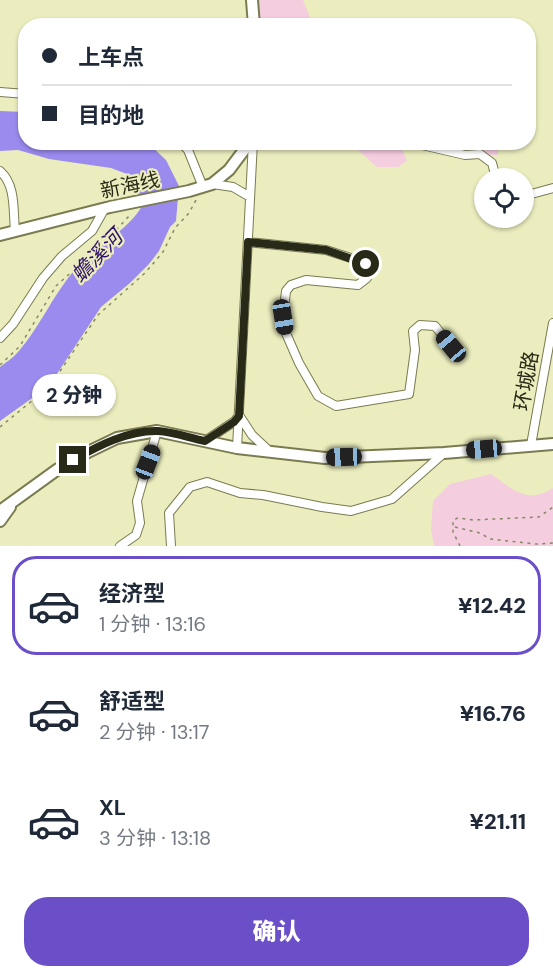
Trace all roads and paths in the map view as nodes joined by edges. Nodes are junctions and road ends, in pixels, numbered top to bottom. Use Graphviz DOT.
graph roads {
  1 [pos="252,0"];
  2 [pos="253,18"];
  3 [pos="0,92"];
  4 [pos="18,93"];
  5 [pos="188,150"];
  6 [pos="245,150"];
  7 [pos="252,150"];
  8 [pos="444,150"];
  9 [pos="493,168"];
  10 [pos="0,171"];
  11 [pos="207,185"];
  12 [pos="553,188"];
  13 [pos="534,193"];
  14 [pos="192,196"];
  15 [pos="250,197"];
  16 [pos="105,208"];
  17 [pos="130,215"];
  18 [pos="15,231"];
  19 [pos="0,235"];
  20 [pos="248,242"];
  21 [pos="553,323"];
  22 [pos="0,338"];
  23 [pos="456,356"];
  24 [pos="0,365"];
  25 [pos="239,416"];
  26 [pos="0,427"];
  27 [pos="157,431"];
  28 [pos="205,441"];
  29 [pos="553,444"];
  30 [pos="531,445"];
  31 [pos="237,448"];
  32 [pos="270,452"];
  33 [pos="444,453"];
  34 [pos="12,504"];
  35 [pos="553,507"];
  36 [pos="0,512"];
  37 [pos="0,521"];
  38 [pos="453,527"];
  39 [pos="553,543"];
  40 [pos="120,546"];
  41 [pos="171,546"];
  42 [pos="460,546"];
  1 -- 2 [label="main road"];
  3 -- 4 [label="street"];
  5 -- 11 [label="street"];
  6 -- 11 [label="main road, 新海线"];
  7 -- 15 [label="street"];
  8 -- 9 [label="street"];
  10 -- 18 [label="street"];
  11 -- 14 [label="main road, 新海线"];
  11 -- 15 [label="street"];
  12 -- 13 [label="street"];
  14 -- 16 [label="main road, 新海线"];
  14 -- 26 [label="path"];
  15 -- 20 [label="street"];
  16 -- 18 [label="main road, 新海线"];
  16 -- 22 [label="street"];
  17 -- 24 [label="path"];
  18 -- 19 [label="main road, 新海线"];
  20 -- 23 [label="street"];
  20 -- 25 [label="street"];
  21 -- 30 [label="street, 环城路"];
  25 -- 28 [label="street"];
  25 -- 31 [label="street"];
  25 -- 32 [label="street"];
  27 -- 28 [label="main road"];
  27 -- 34 [label="main road"];
  27 -- 40 [label="street"];
  28 -- 31 [label="main road"];
  29 -- 30 [label="main road"];
  30 -- 33 [label="main road"];
  31 -- 32 [label="main road"];
  32 -- 33 [label="main road"];
  33 -- 41 [label="street"];
  34 -- 36 [label="main road"];
  34 -- 37 [label="main road"];
  35 -- 38 [label="path"];
  38 -- 39 [label="path"];
  38 -- 42 [label="path"];
}
